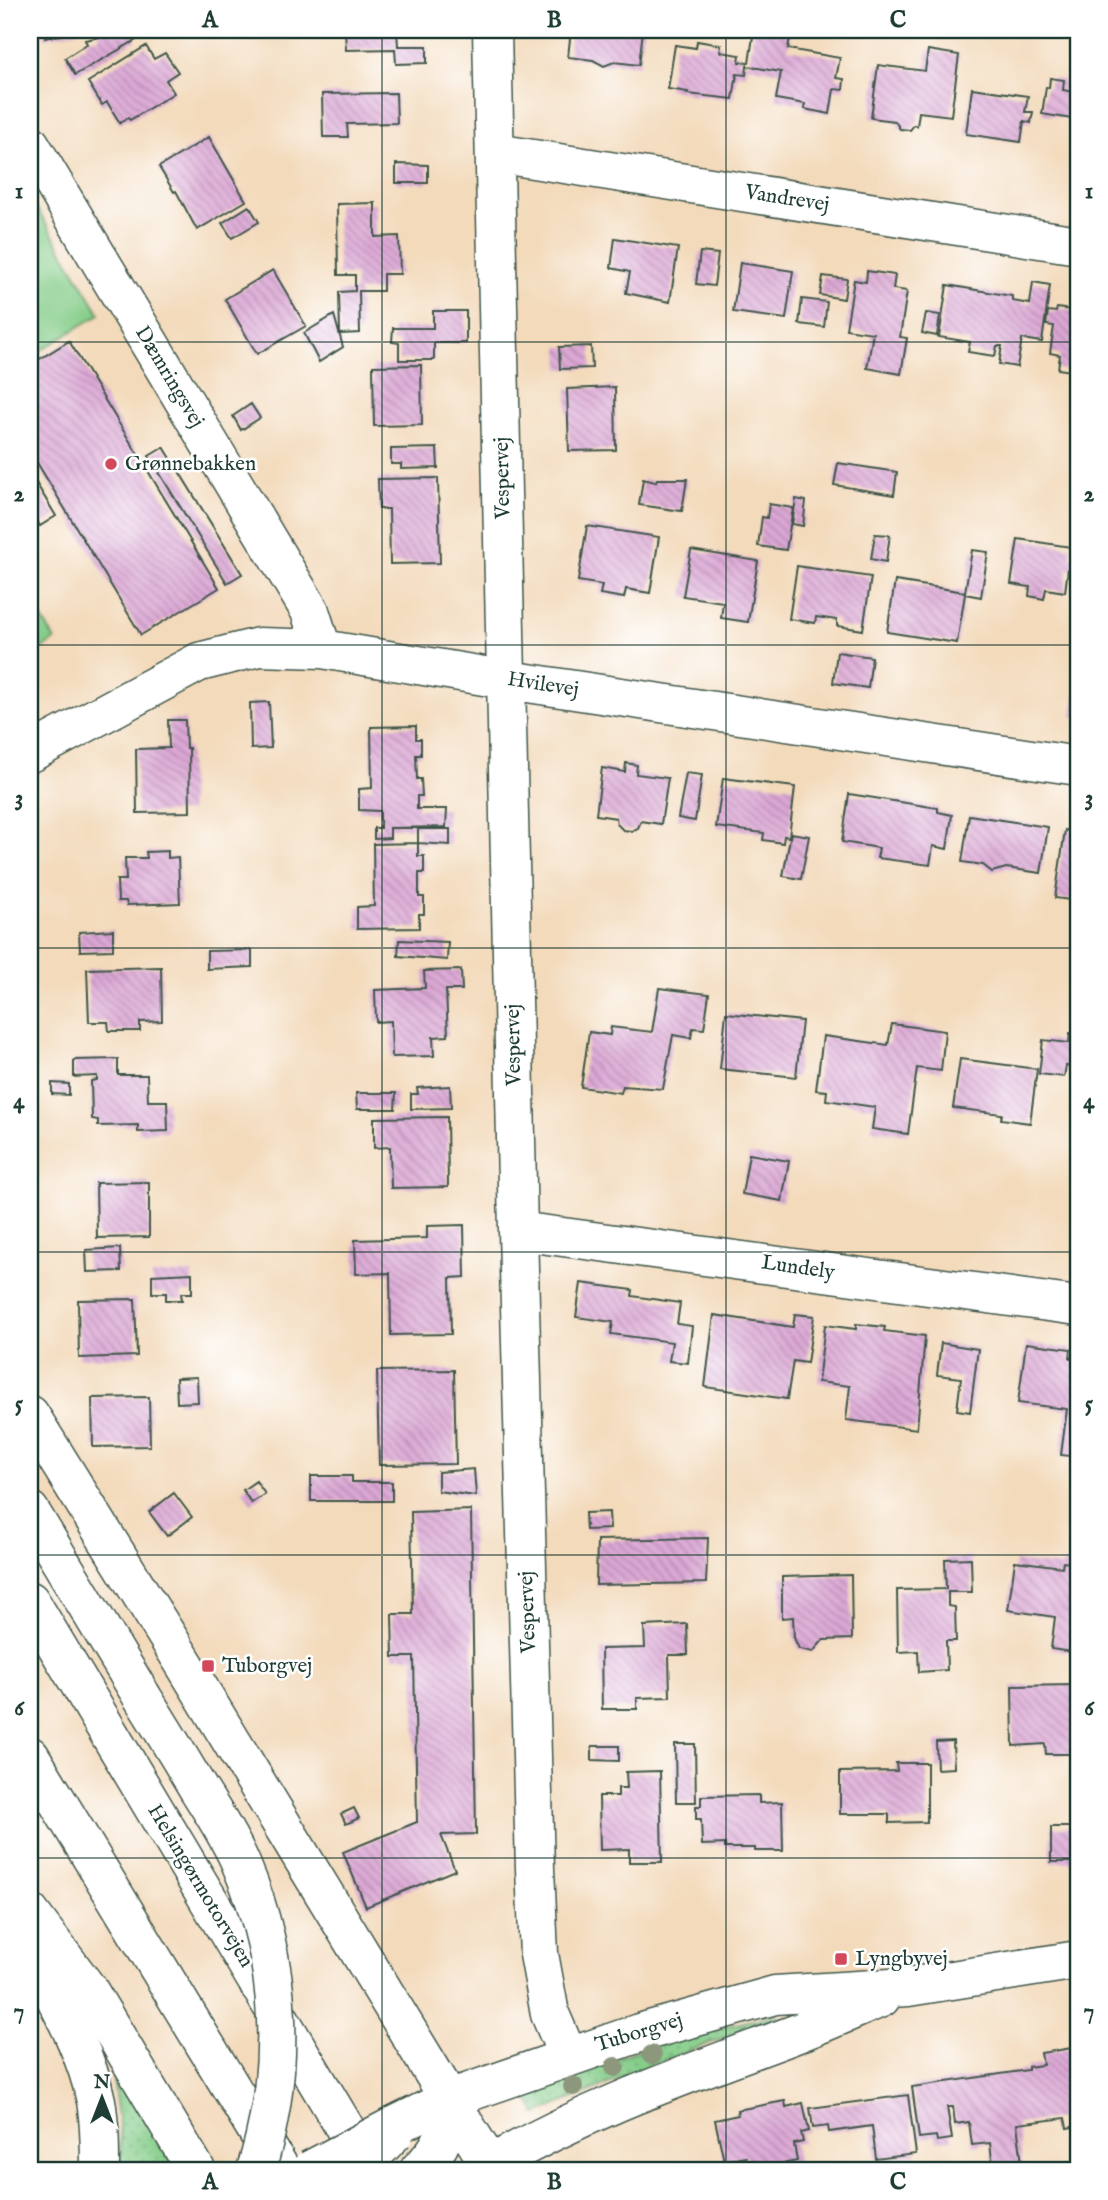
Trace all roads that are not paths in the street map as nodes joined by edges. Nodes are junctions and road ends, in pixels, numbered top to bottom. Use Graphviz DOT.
graph roads {
  1 [pos="492,30"];
  2 [pos="30,144"];
  3 [pos="495,153"];
  4 [pos="1078,245"];
  5 [pos="322,649"];
  6 [pos="508,680"];
  7 [pos="30,753"];
  8 [pos="1078,766"];
  9 [pos="518,1231"];
  10 [pos="1078,1306"];
  11 [pos="30,1415"];
  12 [pos="30,1511"];
  13 [pos="30,1601"];
  14 [pos="30,1756"];
  15 [pos="30,1913"];
  16 [pos="30,1948"];
  17 [pos="1078,1960"];
  18 [pos="908,1987"];
  19 [pos="568,2056"];
  20 [pos="449,2099"];
  21 [pos="398,2126"];
  22 [pos="488,2169"];
  23 [pos="100,2170"];
  24 [pos="197,2170"];
  25 [pos="256,2170"];
  26 [pos="281,2170"];
  27 [pos="310,2170"];
  28 [pos="358,2170"];
  29 [pos="370,2170"];
  30 [pos="419,2170"];
  1 -- 3 [label="main road, Vespervej"];
  2 -- 5 [label="main road, Dæmringsvej"];
  3 -- 4 [label="main road, Vandrevej"];
  3 -- 6 [label="main road, Vespervej"];
  5 -- 6 [label="main road, Hvilevej"];
  5 -- 7 [label="main road, Hvilevej"];
  6 -- 8 [label="main road, Hvilevej"];
  6 -- 9 [label="main road, Vespervej"];
  9 -- 10 [label="main road, Lundely"];
  9 -- 19 [label="main road, Vespervej"];
  11 -- 20 [label="main road"];
  12 -- 25 [label="main road, bridge"];
  13 -- 29 [label="main road, Helsingørmotorvejen"];
  14 -- 26 [label="main road"];
  15 -- 24 [label="main road"];
  16 -- 23 [label="main road"];
  17 -- 18 [label="main road, Tuborgvej"];
  18 -- 19 [label="main road, Tuborgvej"];
  18 -- 22 [label="main road, Tuborgvej"];
  19 -- 20 [label="main road, Tuborgvej"];
  20 -- 21 [label="main road, Tuborgvej"];
  20 -- 22 [label="main road"];
  20 -- 30 [label="main road"];
  21 -- 27 [label="main road, Tuborgvej, bridge"];
  21 -- 28 [label="main road, bridge"];
}
